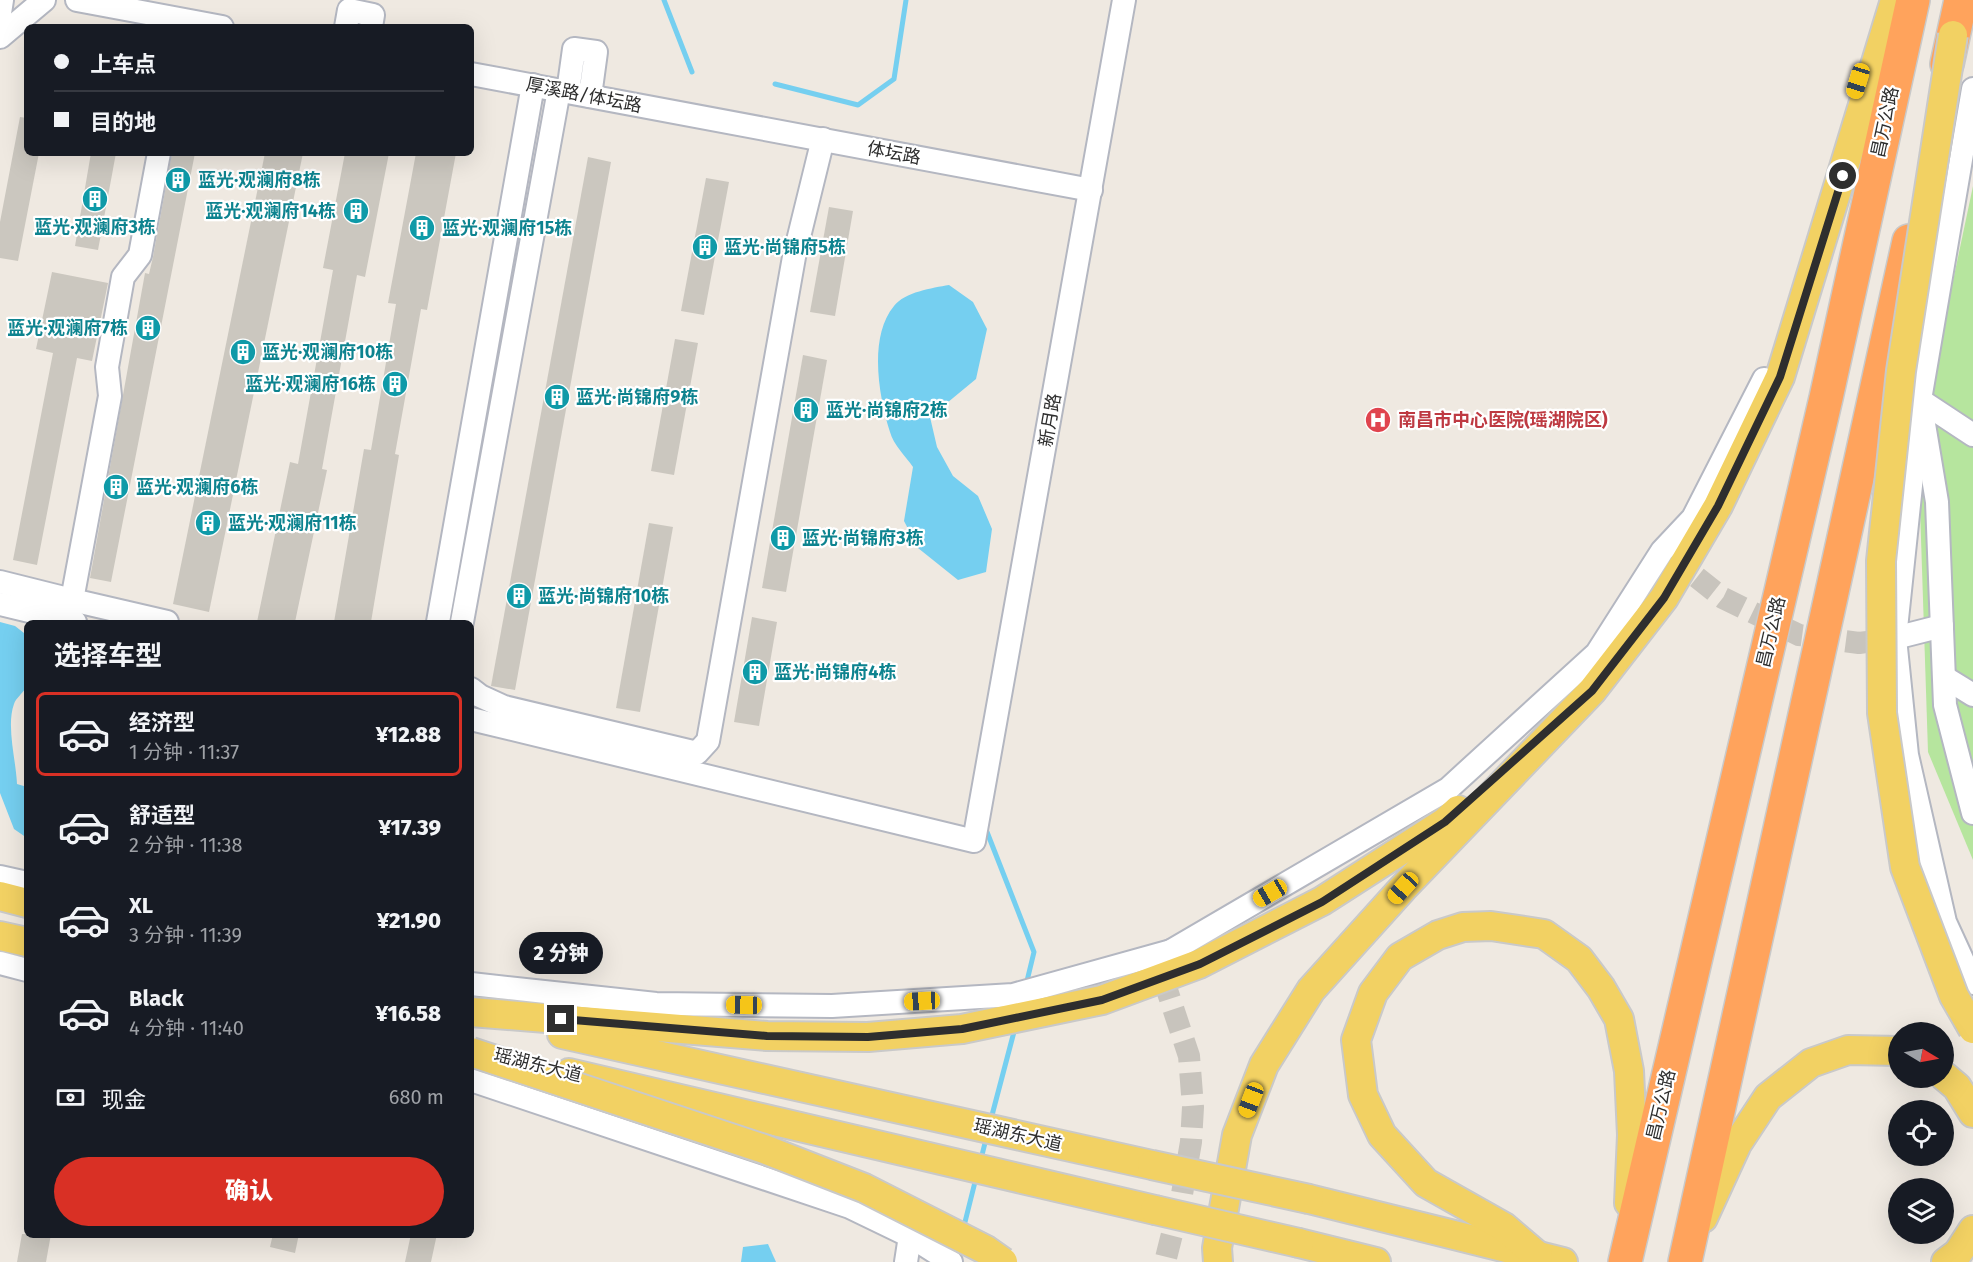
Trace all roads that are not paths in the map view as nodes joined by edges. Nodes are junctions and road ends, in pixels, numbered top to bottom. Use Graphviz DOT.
graph roads {
  1 [pos="2,0"];
  2 [pos="44,0"];
  3 [pos="77,0"];
  4 [pos="1124,0"];
  5 [pos="1882,0"];
  6 [pos="1895,0"];
  7 [pos="1913,0"];
  8 [pos="1961,0"];
  9 [pos="0,13"];
  10 [pos="205,24"];
  11 [pos="347,24"];
  12 [pos="372,24"];
  13 [pos="1953,35"];
  14 [pos="0,37"];
  15 [pos="474,75"];
  16 [pos="533,85"];
  17 [pos="1973,89"];
  18 [pos="572,93"];
  19 [pos="698,116"];
  20 [pos="823,140"];
  21 [pos="158,156"];
  22 [pos="1091,190"];
  23 [pos="1920,400"];
  24 [pos="1973,435"];
  25 [pos="0,582"];
  26 [pos="0,604"];
  27 [pos="73,611"];
  28 [pos="150,620"];
  29 [pos="438,620"];
  30 [pos="462,620"];
  31 [pos="1942,626"];
  32 [pos="1895,638"];
  33 [pos="1944,677"];
  34 [pos="474,691"];
  35 [pos="1592,691"];
  36 [pos="1973,695"];
  37 [pos="474,719"];
  38 [pos="1973,813"];
  39 [pos="0,877"];
  40 [pos="24,882"];
  41 [pos="0,896"];
  42 [pos="24,902"];
  43 [pos="0,936"];
  44 [pos="24,941"];
  45 [pos="1171,951"];
  46 [pos="0,963"];
  47 [pos="24,969"];
  48 [pos="1971,974"];
  49 [pos="1163,978"];
  50 [pos="474,984"];
  51 [pos="474,1013"];
  52 [pos="474,1014"];
  53 [pos="1973,1029"];
  54 [pos="1888,1051"];
  55 [pos="474,1052"];
  56 [pos="474,1052"];
  57 [pos="474,1081"];
  58 [pos="1954,1084"];
  59 [pos="1973,1113"];
  60 [pos="1973,1230"];
  61 [pos="910,1236"];
  62 [pos="1299,1243"];
  63 [pos="1626,1256"];
  64 [pos="1686,1257"];
  65 [pos="1551,1259"];
  66 [pos="906,1262"];
  67 [pos="951,1262"];
  68 [pos="1003,1262"];
  69 [pos="1218,1262"];
  70 [pos="1358,1262"];
  71 [pos="1376,1262"];
  72 [pos="1946,1262"];
  1 -- 9 [label="street"];
  2 -- 14 [label="street"];
  3 -- 10 [label="street"];
  4 -- 22 [label="street, 新月路"];
  5 -- 45 [label="street"];
  6 -- 35 [label="main road"];
  7 -- 63 [label="highway, 昌万公路"];
  8 -- 13 [label="highway"];
  11 -- 12 [label="street"];
  13 -- 53 [label="main road, bridge"];
  13 -- 64 [label="highway"];
  15 -- 16 [label="street, 厚溪路/体坛路"];
  16 -- 18 [label="street, 厚溪路/体坛路"];
  16 -- 29 [label="street"];
  17 -- 23 [label="street"];
  18 -- 19 [label="street, 厚溪路/体坛路"];
  18 -- 30 [label="street"];
  19 -- 20 [label="street, 体坛路"];
  20 -- 22 [label="street, 体坛路"];
  20 -- 34 [label="street"];
  21 -- 27 [label="street"];
  22 -- 37 [label="street, 新月路"];
  23 -- 24 [label="street"];
  23 -- 31 [label="street"];
  23 -- 32 [label="street"];
  25 -- 27 [label="street"];
  26 -- 27 [label="street"];
  27 -- 28 [label="street"];
  31 -- 32 [label="street"];
  31 -- 33 [label="street"];
  32 -- 48 [label="street"];
  33 -- 36 [label="street"];
  33 -- 38 [label="street"];
  35 -- 49 [label="main road"];
  35 -- 69 [label="main road"];
  39 -- 40 [label="street"];
  41 -- 42 [label="main road"];
  43 -- 44 [label="main road"];
  45 -- 49 [label="street"];
  45 -- 50 [label="street"];
  46 -- 47 [label="street"];
  49 -- 51 [label="main road"];
  52 -- 65 [label="main road, 瑶湖东大道, bridge"];
  54 -- 64 [label="main road"];
  55 -- 62 [label="main road, 瑶湖东大道, bridge"];
  56 -- 68 [label="main road, bridge"];
  57 -- 61 [label="street"];
  58 -- 59 [label="main road"];
  60 -- 72 [label="main road"];
  61 -- 66 [label="street"];
  61 -- 67 [label="street"];
  62 -- 70 [label="main road"];
  62 -- 71 [label="main road, 瑶湖东大道"];
  63 -- 65 [label="main road"];
}
